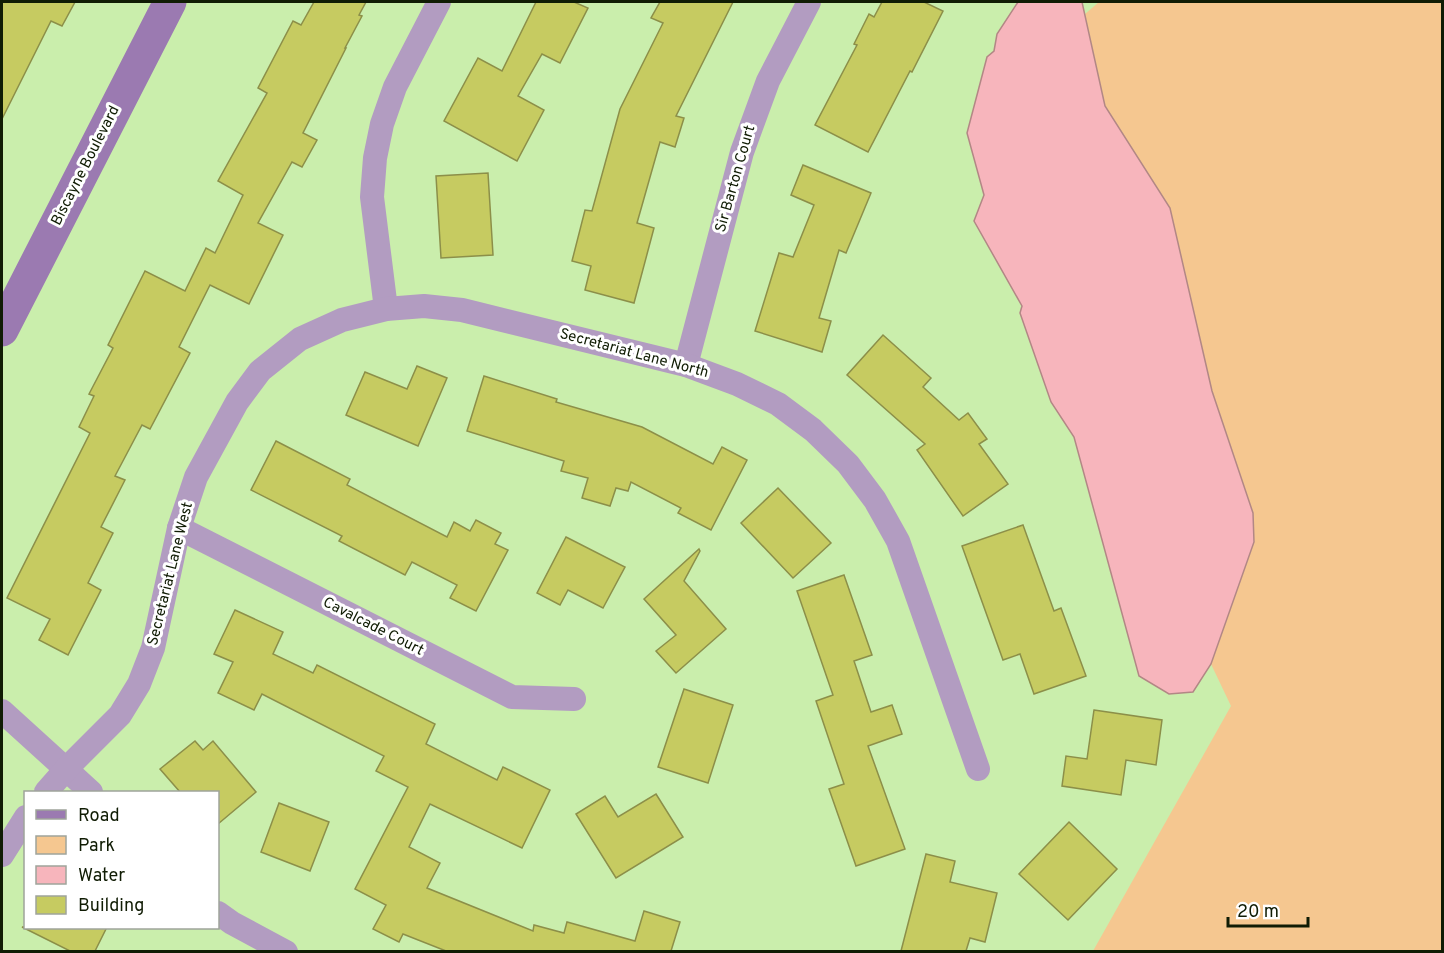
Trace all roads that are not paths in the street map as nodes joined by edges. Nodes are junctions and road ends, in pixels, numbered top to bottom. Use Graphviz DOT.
graph roads {
  1 [pos="170,2"];
  2 [pos="439,2"];
  3 [pos="809,2"];
  4 [pos="386,309"];
  5 [pos="2,330"];
  6 [pos="686,365"];
  7 [pos="179,528"];
  8 [pos="574,699"];
  9 [pos="2,711"];
  10 [pos="67,768"];
  11 [pos="978,769"];
  12 [pos="47,791"];
  13 [pos="90,791"];
  14 [pos="24,820"];
  15 [pos="2,855"];
  16 [pos="219,914"];
  17 [pos="286,951"];
  1 -- 5 [label="street, Biscayne Boulevard"];
  2 -- 4 [label="street"];
  3 -- 6 [label="street, Sir Barton Court"];
  4 -- 6 [label="street, Secretariat Lane North"];
  4 -- 7 [label="street, Secretariat Lane West"];
  6 -- 11 [label="street, Secretariat Lane North"];
  7 -- 8 [label="street, Cavalcade Court"];
  7 -- 10 [label="street, Secretariat Lane West"];
  9 -- 10 [label="street"];
  10 -- 12 [label="street, Secretariat Lane West"];
  10 -- 13 [label="street"];
  14 -- 15 [label="street"];
  16 -- 17 [label="street"];
}
